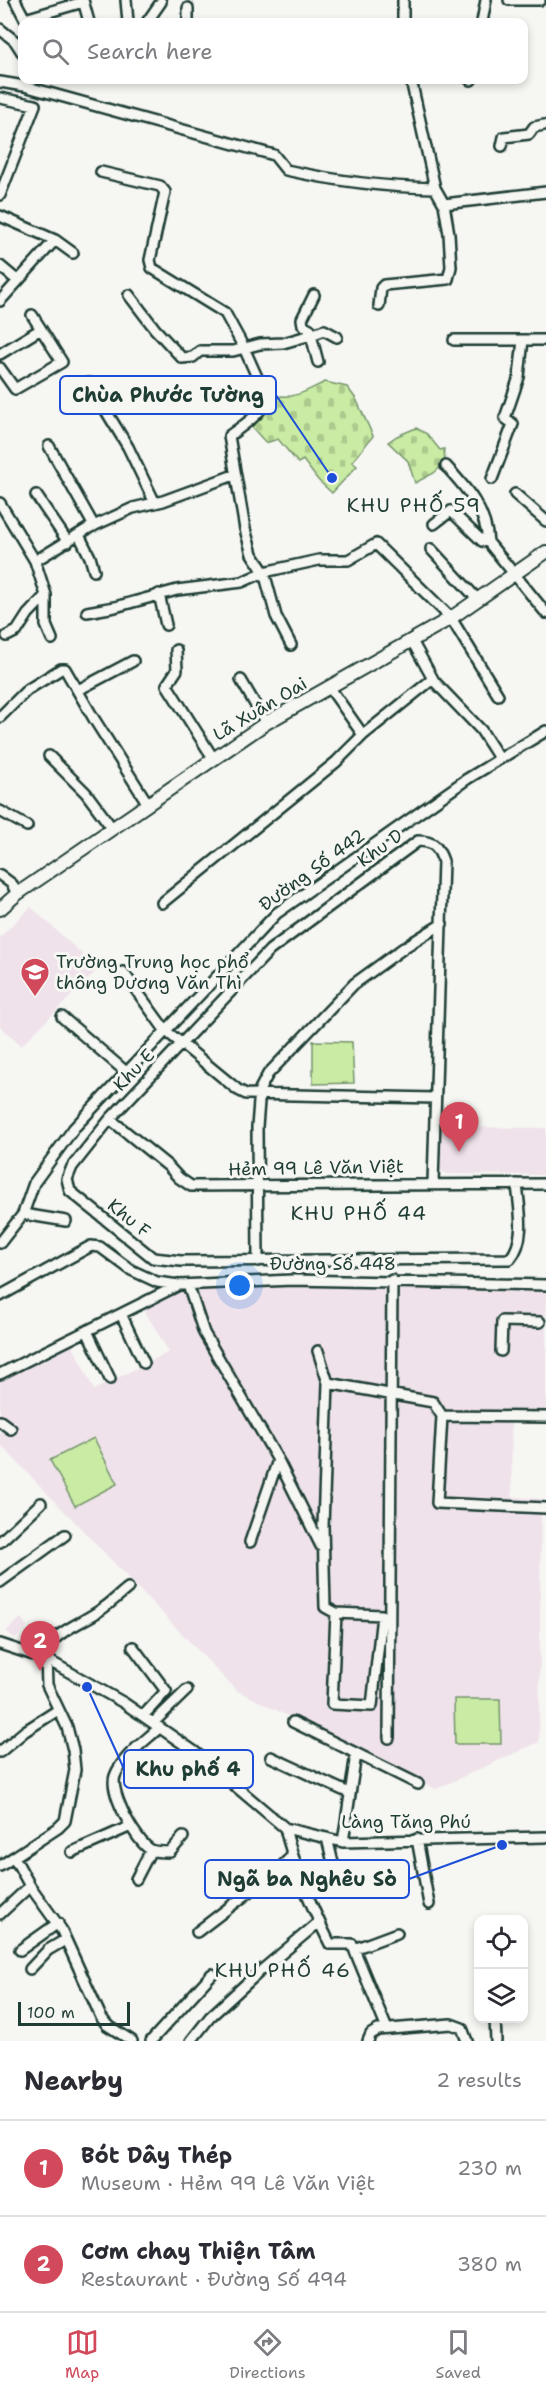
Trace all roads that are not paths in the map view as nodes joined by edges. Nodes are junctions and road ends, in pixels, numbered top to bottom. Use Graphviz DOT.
graph roads {
  1 [pos="15,0"];
  2 [pos="126,0"];
  3 [pos="403,0"];
  4 [pos="486,0"];
  5 [pos="509,0"];
  6 [pos="540,0"];
  7 [pos="83,1"];
  8 [pos="161,2"];
  9 [pos="188,8"];
  10 [pos="24,18"];
  11 [pos="28,18"];
  12 [pos="88,18"];
  13 [pos="128,18"];
  14 [pos="150,18"];
  15 [pos="188,18"];
  16 [pos="403,18"];
  17 [pos="483,18"];
  18 [pos="0,29"];
  19 [pos="18,46"];
  20 [pos="0,82"];
  21 [pos="18,83"];
  22 [pos="29,84"];
  23 [pos="412,84"];
  24 [pos="0,98"];
  25 [pos="544,125"];
  26 [pos="502,146"];
  27 [pos="100,172"];
  28 [pos="435,188"];
  29 [pos="546,192"];
  30 [pos="0,195"];
  31 [pos="444,204"];
  32 [pos="0,216"];
  33 [pos="55,240"];
  34 [pos="73,253"];
  35 [pos="0,266"];
  36 [pos="18,281"];
  37 [pos="129,295"];
  38 [pos="314,295"];
  39 [pos="0,301"];
  40 [pos="379,306"];
  41 [pos="32,315"];
  42 [pos="41,329"];
  43 [pos="311,335"];
  44 [pos="337,337"];
  45 [pos="454,340"];
  46 [pos="523,340"];
  47 [pos="546,340"];
  48 [pos="244,348"];
  49 [pos="0,354"];
  50 [pos="318,362"];
  51 [pos="0,369"];
  52 [pos="89,383"];
  53 [pos="49,446"];
  54 [pos="446,466"];
  55 [pos="234,475"];
  56 [pos="492,479"];
  57 [pos="515,494"];
  58 [pos="36,495"];
  59 [pos="0,503"];
  60 [pos="155,503"];
  61 [pos="546,521"];
  62 [pos="434,524"];
  63 [pos="94,526"];
  64 [pos="79,535"];
  65 [pos="68,542"];
  66 [pos="488,542"];
  67 [pos="431,549"];
  68 [pos="546,552"];
  69 [pos="35,561"];
  70 [pos="94,571"];
  71 [pos="264,572"];
  72 [pos="513,574"];
  73 [pos="159,594"];
  74 [pos="46,596"];
  75 [pos="478,600"];
  76 [pos="542,600"];
  77 [pos="87,612"];
  78 [pos="546,613"];
  79 [pos="450,618"];
  80 [pos="166,625"];
  81 [pos="7,636"];
  82 [pos="52,639"];
  83 [pos="412,641"];
  84 [pos="291,645"];
  85 [pos="176,650"];
  86 [pos="133,661"];
  87 [pos="241,680"];
  88 [pos="434,681"];
  89 [pos="330,688"];
  90 [pos="78,690"];
  91 [pos="498,695"];
  92 [pos="0,717"];
  93 [pos="266,723"];
  94 [pos="546,731"];
  95 [pos="363,735"];
  96 [pos="49,756"];
  97 [pos="213,758"];
  98 [pos="500,758"];
  99 [pos="148,804"];
  100 [pos="0,811"];
  101 [pos="27,826"];
  102 [pos="112,828"];
  103 [pos="0,875"];
  104 [pos="17,894"];
  105 [pos="162,903"];
  106 [pos="0,909"];
  107 [pos="442,924"];
  108 [pos="123,972"];
  109 [pos="62,1017"];
  110 [pos="165,1030"];
  111 [pos="182,1045"];
  112 [pos="126,1072"];
  113 [pos="260,1094"];
  114 [pos="435,1098"];
  115 [pos="110,1119"];
  116 [pos="433,1183"];
  117 [pos="257,1184"];
  118 [pos="517,1184"];
  119 [pos="546,1184"];
  120 [pos="23,1214"];
  121 [pos="66,1221"];
  122 [pos="0,1243"];
  123 [pos="258,1261"];
  124 [pos="392,1280"];
  125 [pos="184,1285"];
  126 [pos="546,1285"];
  127 [pos="0,1296"];
  128 [pos="121,1314"];
  129 [pos="540,1322"];
  130 [pos="87,1331"];
  131 [pos="318,1351"];
  132 [pos="501,1351"];
  133 [pos="144,1363"];
  134 [pos="0,1374"];
  135 [pos="110,1379"];
  136 [pos="328,1383"];
  137 [pos="389,1393"];
  138 [pos="442,1416"];
  139 [pos="546,1417"];
  140 [pos="0,1421"];
  141 [pos="11,1429"];
  142 [pos="278,1460"];
  143 [pos="41,1503"];
  144 [pos="546,1508"];
  145 [pos="65,1535"];
  146 [pos="0,1542"];
  147 [pos="250,1542"];
  148 [pos="323,1551"];
  149 [pos="0,1582"];
  150 [pos="128,1588"];
  151 [pos="336,1613"];
  152 [pos="0,1644"];
  153 [pos="133,1647"];
  154 [pos="43,1658"];
  155 [pos="187,1690"];
  156 [pos="58,1710"];
  157 [pos="143,1716"];
  158 [pos="293,1722"];
  159 [pos="156,1725"];
  160 [pos="389,1738"];
  161 [pos="0,1752"];
  162 [pos="356,1755"];
  163 [pos="271,1757"];
  164 [pos="418,1784"];
  165 [pos="349,1793"];
  166 [pos="131,1826"];
  167 [pos="285,1828"];
  168 [pos="183,1837"];
  169 [pos="546,1837"];
  170 [pos="327,1838"];
  171 [pos="417,1839"];
  172 [pos="343,1842"];
  173 [pos="151,1850"];
  174 [pos="72,1852"];
  175 [pos="292,1856"];
  176 [pos="14,1857"];
  177 [pos="0,1866"];
  178 [pos="136,1879"];
  179 [pos="30,1886"];
  180 [pos="340,1892"];
  181 [pos="429,1904"];
  182 [pos="0,1914"];
  183 [pos="319,1922"];
  184 [pos="58,1923"];
  185 [pos="197,1932"];
  186 [pos="397,1933"];
  187 [pos="65,1940"];
  188 [pos="354,1949"];
  189 [pos="20,1950"];
  190 [pos="30,1970"];
  191 [pos="212,1974"];
  192 [pos="495,2023"];
  193 [pos="387,2029"];
  194 [pos="132,2041"];
  195 [pos="151,2041"];
  196 [pos="191,2041"];
  197 [pos="368,2041"];
  198 [pos="467,2041"];
  199 [pos="496,2041"];
  1 -- 10 [label="street"];
  2 -- 13 [label="street"];
  3 -- 16 [label="street"];
  4 -- 17 [label="street"];
  5 -- 6 [label="street"];
  7 -- 11 [label="street"];
  7 -- 12 [label="street"];
  8 -- 14 [label="street"];
  9 -- 15 [label="street"];
  18 -- 19 [label="street"];
  20 -- 21 [label="street"];
  22 -- 28 [label="street"];
  23 -- 28 [label="street"];
  24 -- 30 [label="street"];
  25 -- 26 [label="street"];
  27 -- 48 [label="street"];
  28 -- 31 [label="street"];
  29 -- 31 [label="street"];
  31 -- 40 [label="street"];
  32 -- 33 [label="street"];
  33 -- 34 [label="street"];
  33 -- 36 [label="street"];
  35 -- 36 [label="street"];
  36 -- 39 [label="street"];
  37 -- 48 [label="street"];
  38 -- 43 [label="street"];
  41 -- 42 [label="street"];
  42 -- 49 [label="street"];
  42 -- 51 [label="street"];
  43 -- 44 [label="street"];
  43 -- 48 [label="street"];
  43 -- 50 [label="street"];
  45 -- 46 [label="street"];
  46 -- 47 [label="street"];
  46 -- 56 [label="street"];
  48 -- 55 [label="street"];
  52 -- 60 [label="street"];
  53 -- 63 [label="street"];
  54 -- 66 [label="street"];
  55 -- 60 [label="street"];
  55 -- 71 [label="street"];
  57 -- 61 [label="street"];
  58 -- 65 [label="street"];
  59 -- 69 [label="street"];
  60 -- 63 [label="street"];
  62 -- 66 [label="street"];
  63 -- 64 [label="street"];
  64 -- 65 [label="street"];
  64 -- 70 [label="street"];
  65 -- 69 [label="street"];
  66 -- 72 [label="street"];
  67 -- 75 [label="street"];
  68 -- 72 [label="main road, Lã Xuân Oai"];
  69 -- 74 [label="street"];
  71 -- 73 [label="street"];
  71 -- 79 [label="street"];
  71 -- 84 [label="street"];
  72 -- 75 [label="main road, Lã Xuân Oai"];
  72 -- 76 [label="street"];
  73 -- 77 [label="street"];
  73 -- 80 [label="street"];
  74 -- 81 [label="street"];
  74 -- 82 [label="street"];
  75 -- 79 [label="main road, Lã Xuân Oai"];
  76 -- 78 [label="street"];
  79 -- 83 [label="main road, Lã Xuân Oai"];
  79 -- 91 [label="street"];
  83 -- 88 [label="street"];
  83 -- 89 [label="main road, Lã Xuân Oai"];
  85 -- 97 [label="street"];
  86 -- 90 [label="street"];
  87 -- 93 [label="street"];
  88 -- 95 [label="street"];
  88 -- 98 [label="street"];
  89 -- 93 [label="main road, Lã Xuân Oai"];
  89 -- 95 [label="street"];
  90 -- 92 [label="street"];
  90 -- 99 [label="street"];
  93 -- 97 [label="main road, Lã Xuân Oai"];
  94 -- 98 [label="street, Đường Số 442"];
  95 -- 105 [label="street"];
  96 -- 102 [label="street"];
  97 -- 99 [label="main road, Lã Xuân Oai"];
  98 -- 110 [label="street, Đường Số 442"];
  99 -- 102 [label="main road, Lã Xuân Oai"];
  100 -- 101 [label="street"];
  102 -- 104 [label="main road, Lã Xuân Oai"];
  103 -- 104 [label="street"];
  104 -- 106 [label="main road, Lã Xuân Oai"];
  107 -- 111 [label="street, Khu D"];
  107 -- 113 [label="street"];
  107 -- 114 [label="street"];
  108 -- 110 [label="street"];
  109 -- 112 [label="street"];
  110 -- 111 [label="street"];
  110 -- 112 [label="street, Đường Số 442"];
  111 -- 113 [label="street"];
  111 -- 115 [label="street, Khu E"];
  112 -- 120 [label="street, Đường Số 442"];
  113 -- 114 [label="street"];
  113 -- 117 [label="street"];
  114 -- 116 [label="street"];
  115 -- 117 [label="street, Hẻm 99 Lê Văn Việt"];
  115 -- 123 [label="street, Khu F"];
  116 -- 117 [label="street, Hẻm 99 Lê Văn Việt"];
  116 -- 118 [label="street, Hẻm 99 Lê Văn Việt"];
  117 -- 123 [label="street"];
  118 -- 119 [label="street, Hẻm 99 Lê Văn Việt"];
  118 -- 123 [label="street, Khu F"];
  120 -- 121 [label="street"];
  120 -- 122 [label="street, Đường Số 442"];
  124 -- 125 [label="street, Đường Số 448"];
  124 -- 126 [label="street, Đường Số 448"];
  124 -- 137 [label="street"];
  125 -- 127 [label="street, Đường Số 448"];
  125 -- 128 [label="street"];
  125 -- 142 [label="street"];
  128 -- 130 [label="street"];
  128 -- 133 [label="street"];
  129 -- 132 [label="street"];
  130 -- 134 [label="street"];
  130 -- 135 [label="street"];
  131 -- 136 [label="street"];
  136 -- 137 [label="street"];
  136 -- 148 [label="street"];
  137 -- 138 [label="street"];
  137 -- 160 [label="street"];
  138 -- 139 [label="street"];
  138 -- 144 [label="street"];
  140 -- 141 [label="street"];
  142 -- 147 [label="street"];
  142 -- 148 [label="street"];
  143 -- 146 [label="street"];
  145 -- 149 [label="street"];
  148 -- 151 [label="street"];
  150 -- 154 [label="street"];
  151 -- 151 [label="street"];
  152 -- 154 [label="street, Làng Tăng Phú"];
  153 -- 157 [label="street"];
  154 -- 156 [label="street"];
  154 -- 157 [label="street, Làng Tăng Phú"];
  155 -- 159 [label="street"];
  156 -- 161 [label="street"];
  156 -- 176 [label="street"];
  157 -- 159 [label="street, Làng Tăng Phú"];
  158 -- 162 [label="street"];
  159 -- 166 [label="street"];
  159 -- 167 [label="street, Làng Tăng Phú"];
  162 -- 164 [label="street"];
  162 -- 165 [label="street"];
  163 -- 165 [label="street"];
  165 -- 172 [label="street"];
  166 -- 173 [label="street"];
  166 -- 174 [label="street"];
  167 -- 170 [label="street, Làng Tăng Phú"];
  167 -- 175 [label="street"];
  168 -- 173 [label="street"];
  169 -- 171 [label="street, Làng Tăng Phú"];
  170 -- 172 [label="street, Làng Tăng Phú"];
  170 -- 180 [label="street"];
  171 -- 172 [label="street, Làng Tăng Phú"];
  171 -- 181 [label="street"];
  173 -- 178 [label="street"];
  175 -- 183 [label="street"];
  175 -- 185 [label="street"];
  176 -- 177 [label="street"];
  176 -- 179 [label="street"];
  179 -- 182 [label="street"];
  179 -- 184 [label="street"];
  183 -- 188 [label="street"];
  183 -- 196 [label="street"];
  184 -- 187 [label="street"];
  184 -- 189 [label="street"];
  186 -- 188 [label="street"];
  187 -- 190 [label="street"];
  187 -- 194 [label="street"];
  188 -- 193 [label="street"];
  191 -- 195 [label="street"];
  192 -- 199 [label="street"];
  193 -- 197 [label="street"];
  193 -- 198 [label="street"];
}
